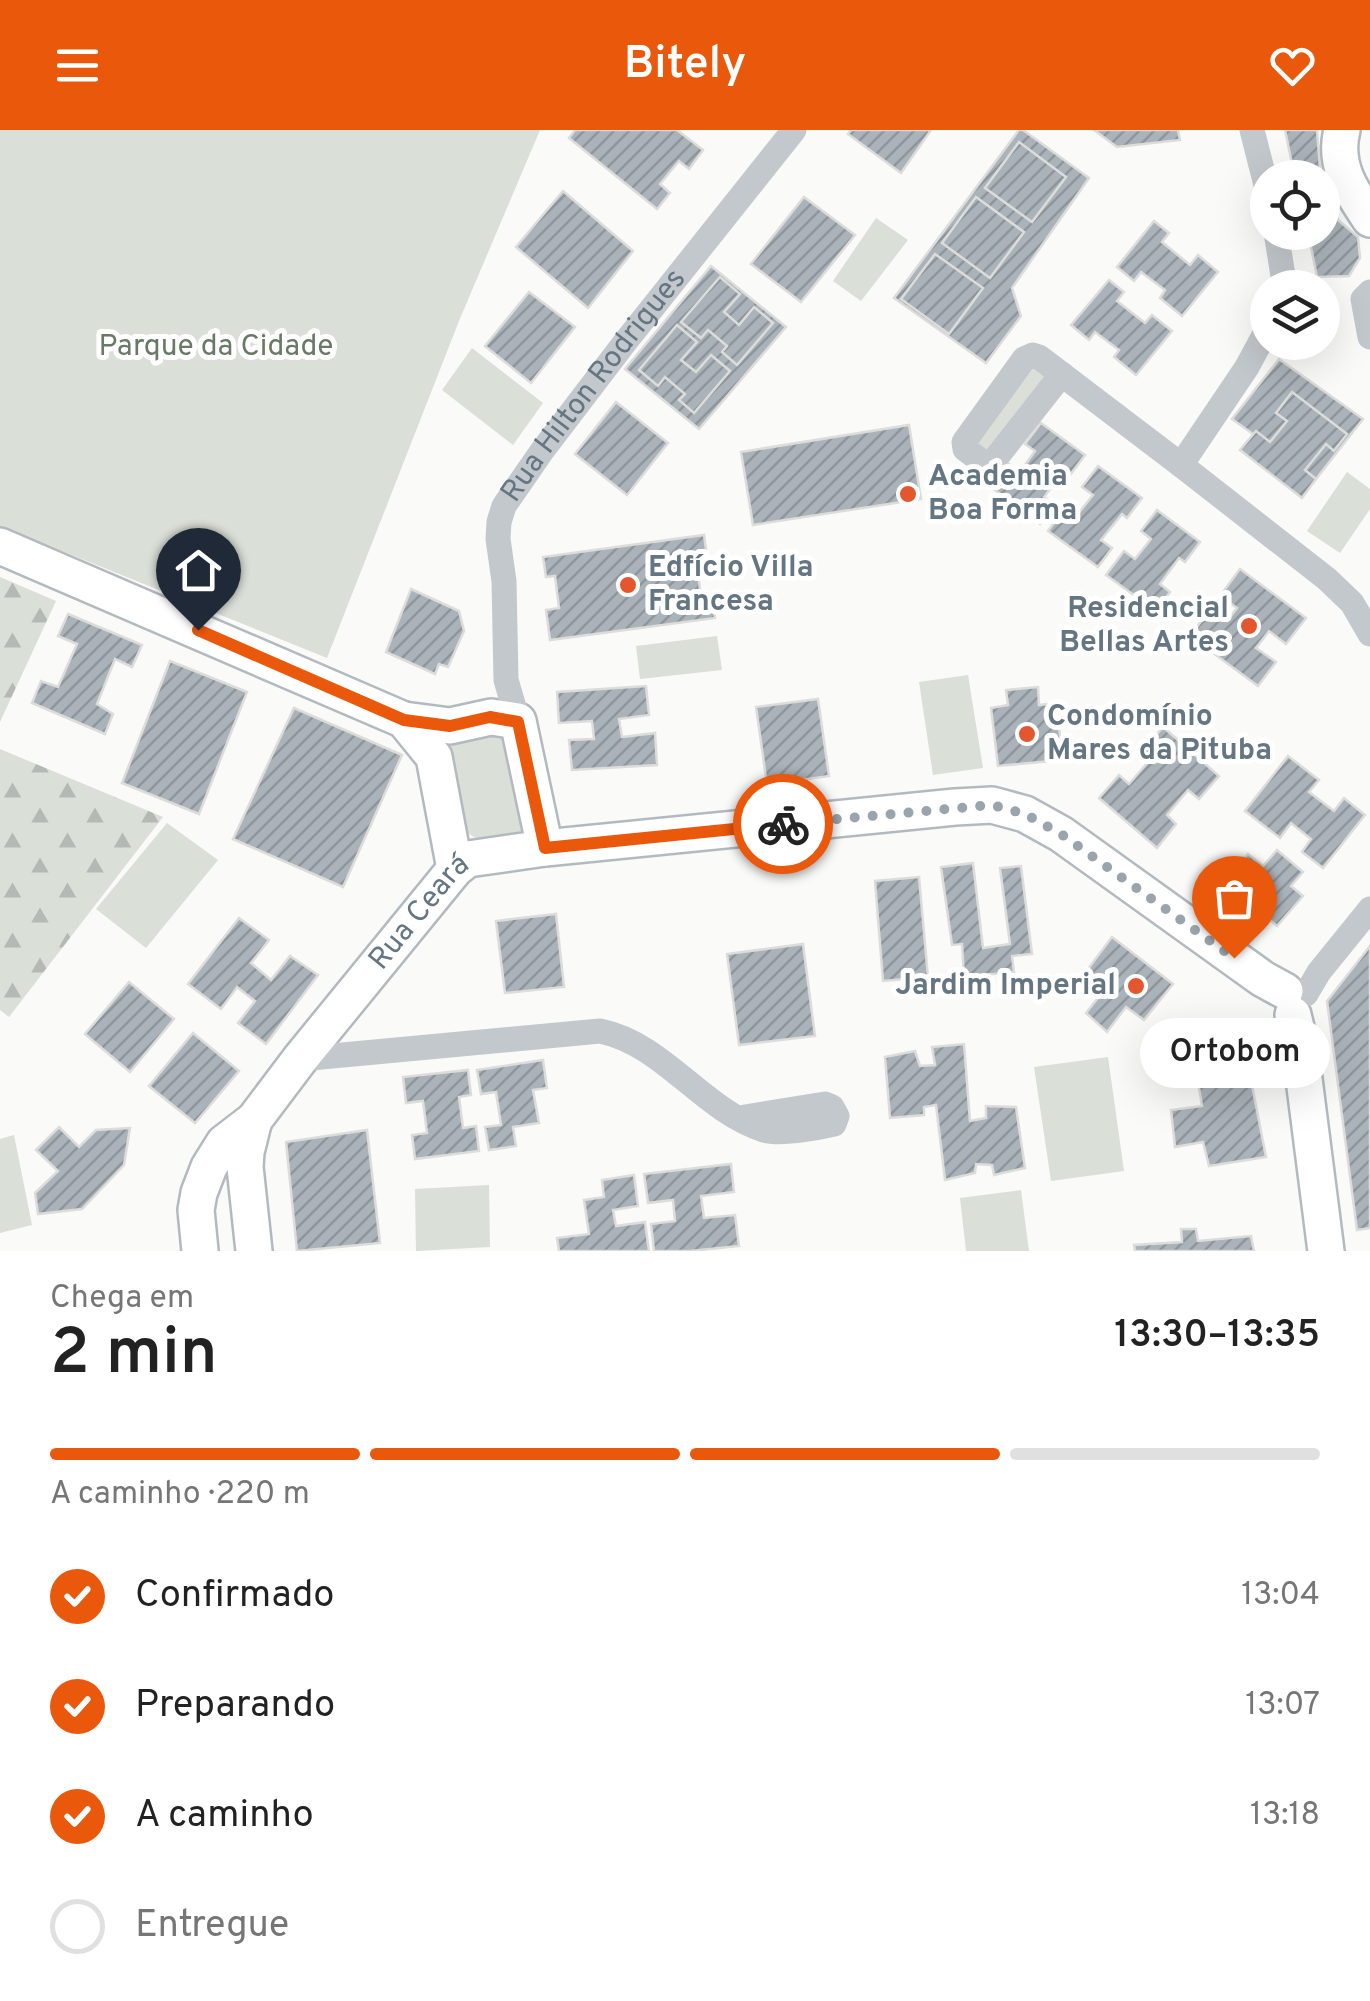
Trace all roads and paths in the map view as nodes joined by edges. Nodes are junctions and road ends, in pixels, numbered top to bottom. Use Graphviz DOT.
graph roads {
  1 [pos="794,130"];
  2 [pos="1252,130"];
  3 [pos="1342,130"];
  4 [pos="1260,160"];
  5 [pos="1370,219"];
  6 [pos="1370,292"];
  7 [pos="1370,337"];
  8 [pos="1250,360"];
  9 [pos="1062,374"];
  10 [pos="1181,465"];
  11 [pos="0,546"];
  12 [pos="1370,634"];
  13 [pos="504,719"];
  14 [pos="404,720"];
  15 [pos="450,726"];
  16 [pos="434,757"];
  17 [pos="545,848"];
  18 [pos="455,869"];
  19 [pos="1370,909"];
  20 [pos="1294,999"];
  21 [pos="300,1059"];
  22 [pos="740,1118"];
  23 [pos="254,1120"];
  24 [pos="199,1193"];
  25 [pos="248,1194"];
  26 [pos="1328,1245"];
  27 [pos="200,1251"];
  28 [pos="254,1251"];
  1 -- 13 [label="street, Rua Hilton Rodrigues"];
  2 -- 4 [label="street"];
  3 -- 5 [label="street"];
  6 -- 7 [label="street"];
  8 -- 10 [label="street"];
  9 -- 10 [label="street"];
  10 -- 12 [label="street"];
  11 -- 14 [label="street"];
  13 -- 15 [label="street"];
  13 -- 17 [label="street, Rua Hilton Rodrigues"];
  14 -- 15 [label="street"];
  14 -- 16 [label="street"];
  15 -- 16 [label="street"];
  16 -- 18 [label="street"];
  17 -- 18 [label="street, Rua Ceará"];
  17 -- 20 [label="street, Rua Ceará"];
  18 -- 21 [label="street, Rua Ceará"];
  19 -- 20 [label="street"];
  20 -- 26 [label="street"];
  21 -- 22 [label="street"];
  21 -- 23 [label="street, Rua Ceará"];
  23 -- 24 [label="street, Rua Ceará"];
  23 -- 25 [label="street"];
  24 -- 25 [label="street"];
  24 -- 27 [label="street"];
  25 -- 28 [label="street"];
}
